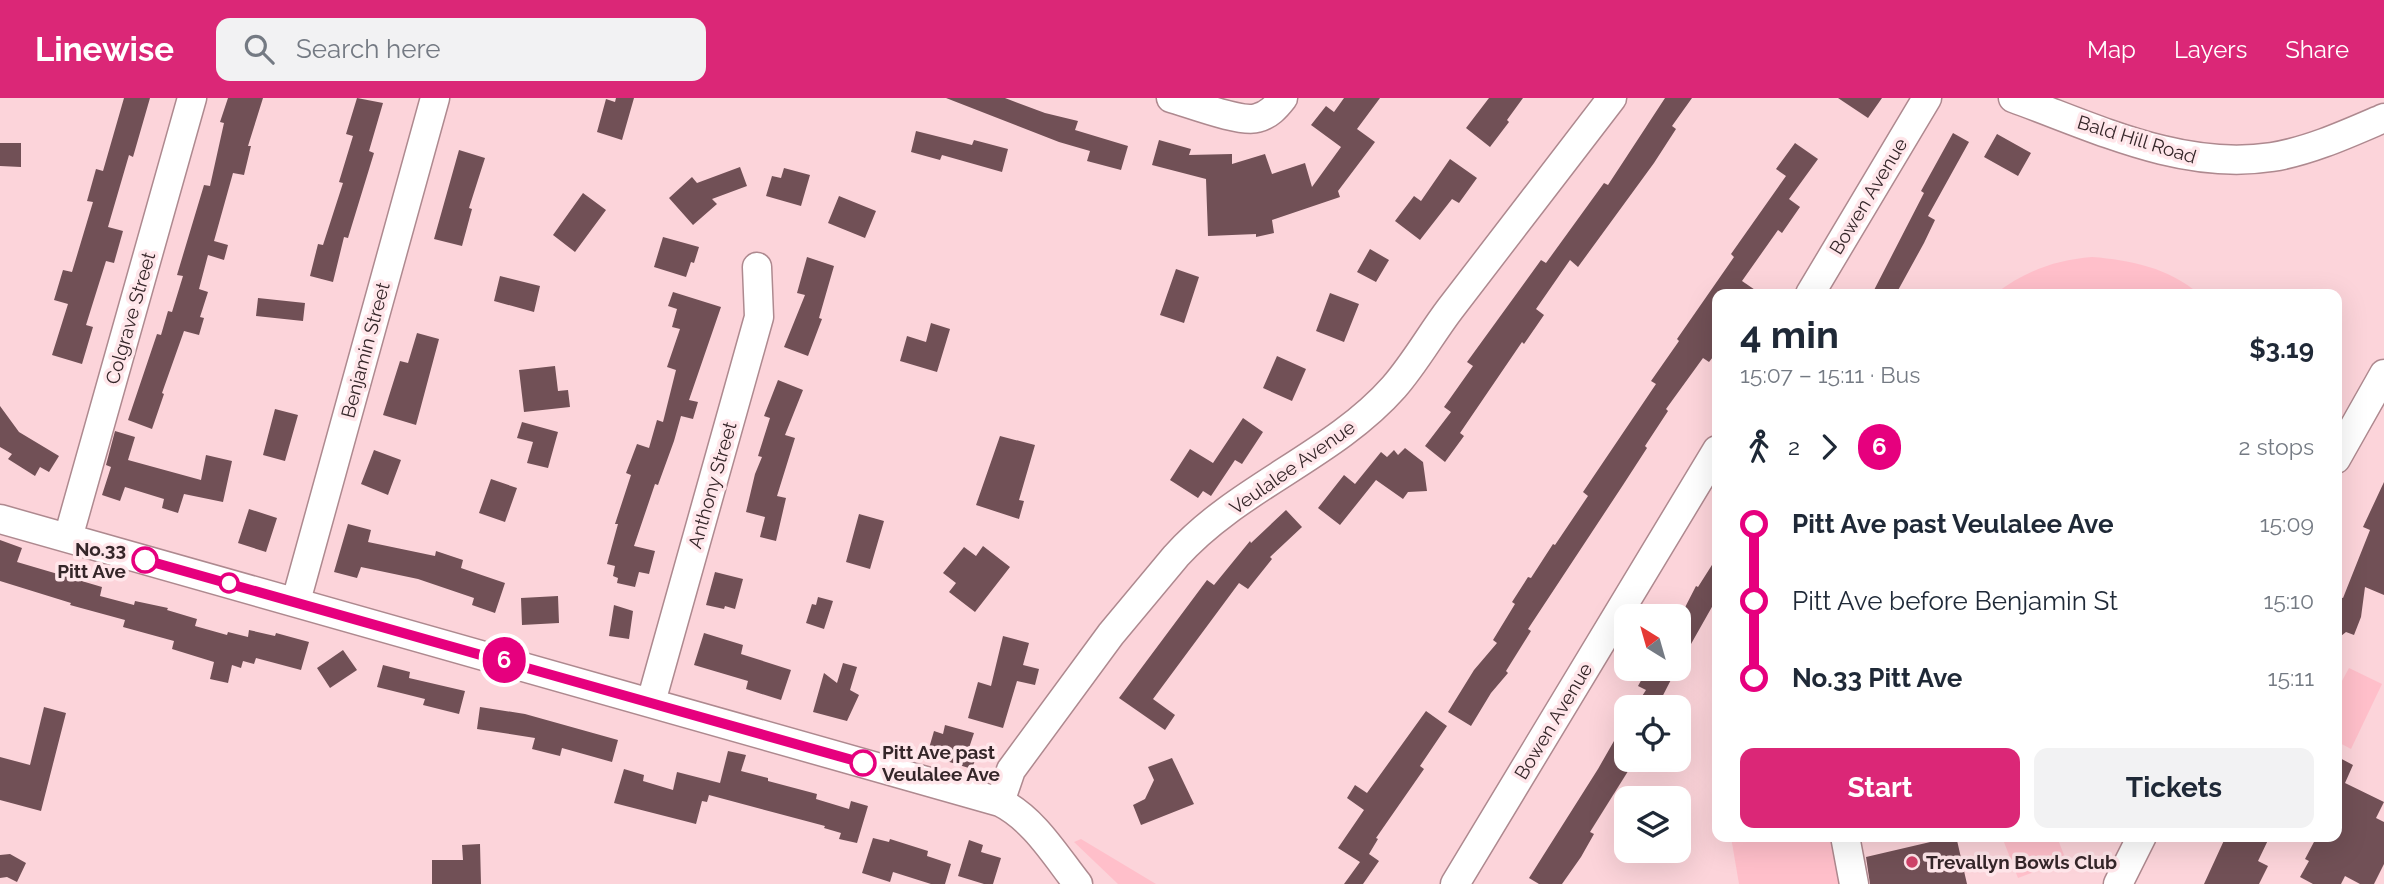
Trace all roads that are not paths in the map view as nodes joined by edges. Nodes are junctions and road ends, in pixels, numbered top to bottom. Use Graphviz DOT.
graph roads {
  1 [pos="192,98"];
  2 [pos="435,98"];
  3 [pos="1171,98"];
  4 [pos="1283,98"];
  5 [pos="1612,98"];
  6 [pos="1927,98"];
  7 [pos="2013,98"];
  8 [pos="2384,118"];
  9 [pos="757,267"];
  10 [pos="1813,289"];
  11 [pos="2384,374"];
  12 [pos="2342,448"];
  13 [pos="1712,458"];
  14 [pos="0,519"];
  15 [pos="68,538"];
  16 [pos="296,601"];
  17 [pos="651,702"];
  18 [pos="1000,802"];
  19 [pos="1846,842"];
  20 [pos="2139,842"];
  21 [pos="1078,884"];
  22 [pos="1455,884"];
  23 [pos="1854,884"];
  24 [pos="2118,884"];
  1 -- 15 [label="street, Colgrave Street"];
  2 -- 16 [label="street, Benjamin Street"];
  3 -- 4 [label="street"];
  5 -- 18 [label="street, Veulalee Avenue"];
  6 -- 10 [label="street, Bowen Avenue"];
  7 -- 8 [label="street, Bald Hill Road"];
  9 -- 17 [label="street, Anthony Street"];
  11 -- 12 [label="street"];
  13 -- 22 [label="street, Bowen Avenue"];
  14 -- 15 [label="street"];
  15 -- 16 [label="street"];
  16 -- 17 [label="street"];
  17 -- 18 [label="street"];
  18 -- 21 [label="street"];
  19 -- 23 [label="street"];
  20 -- 24 [label="street"];
}
